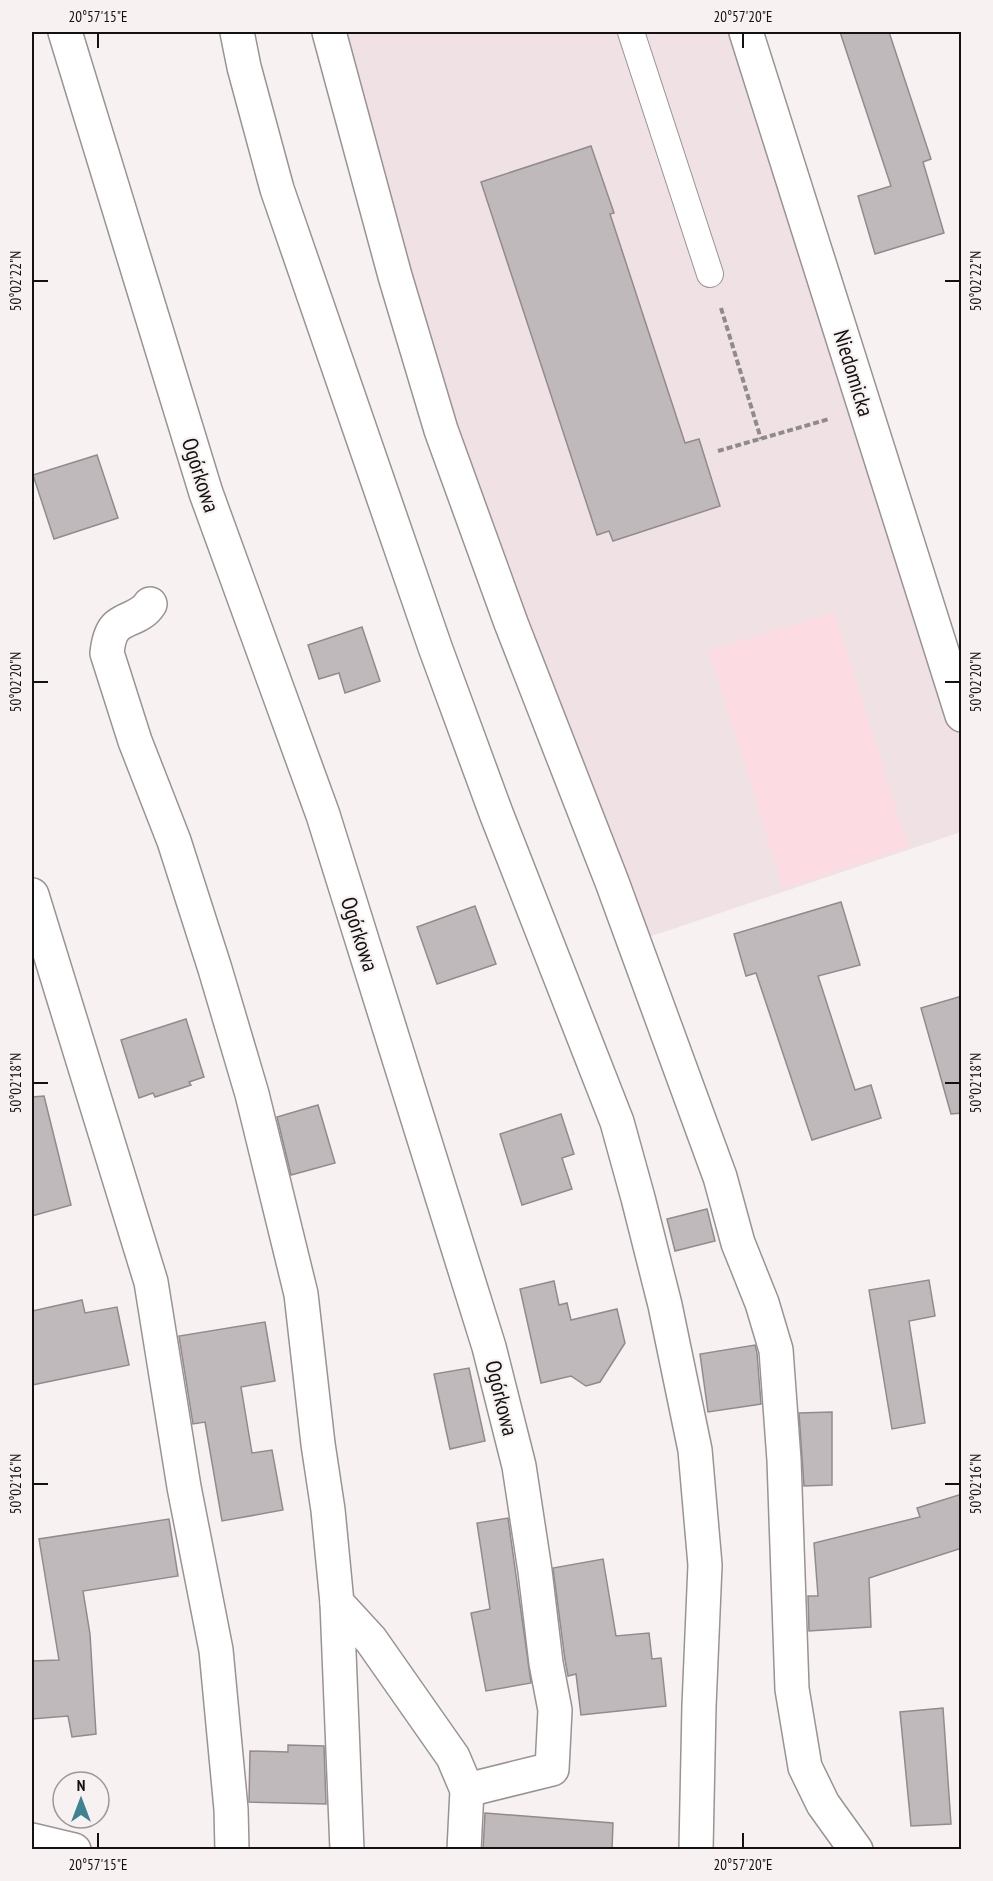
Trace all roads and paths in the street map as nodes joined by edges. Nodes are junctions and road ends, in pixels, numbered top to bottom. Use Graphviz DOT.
graph roads {
  1 [pos="65,32"];
  2 [pos="237,32"];
  3 [pos="328,32"];
  4 [pos="631,32"];
  5 [pos="746,32"];
  6 [pos="710,274"];
  7 [pos="832,419"];
  8 [pos="761,439"];
  9 [pos="718,451"];
  10 [pos="150,604"];
  11 [pos="962,715"];
  12 [pos="32,895"];
  13 [pos="337,1604"];
  14 [pos="467,1790"];
  15 [pos="32,1840"];
  16 [pos="74,1850"];
  17 [pos="232,1850"];
  18 [pos="347,1850"];
  19 [pos="464,1850"];
  20 [pos="696,1850"];
  21 [pos="856,1850"];
  1 -- 14 [label="street, Ogórkowa"];
  2 -- 20 [label="street"];
  3 -- 21 [label="street"];
  4 -- 6 [label="lane"];
  5 -- 11 [label="street, Niedomicka"];
  6 -- 8 [label="path"];
  7 -- 8 [label="path"];
  8 -- 9 [label="path"];
  10 -- 13 [label="street"];
  12 -- 17 [label="street"];
  13 -- 14 [label="street"];
  13 -- 18 [label="street"];
  14 -- 19 [label="street"];
  15 -- 16 [label="street"];
}
